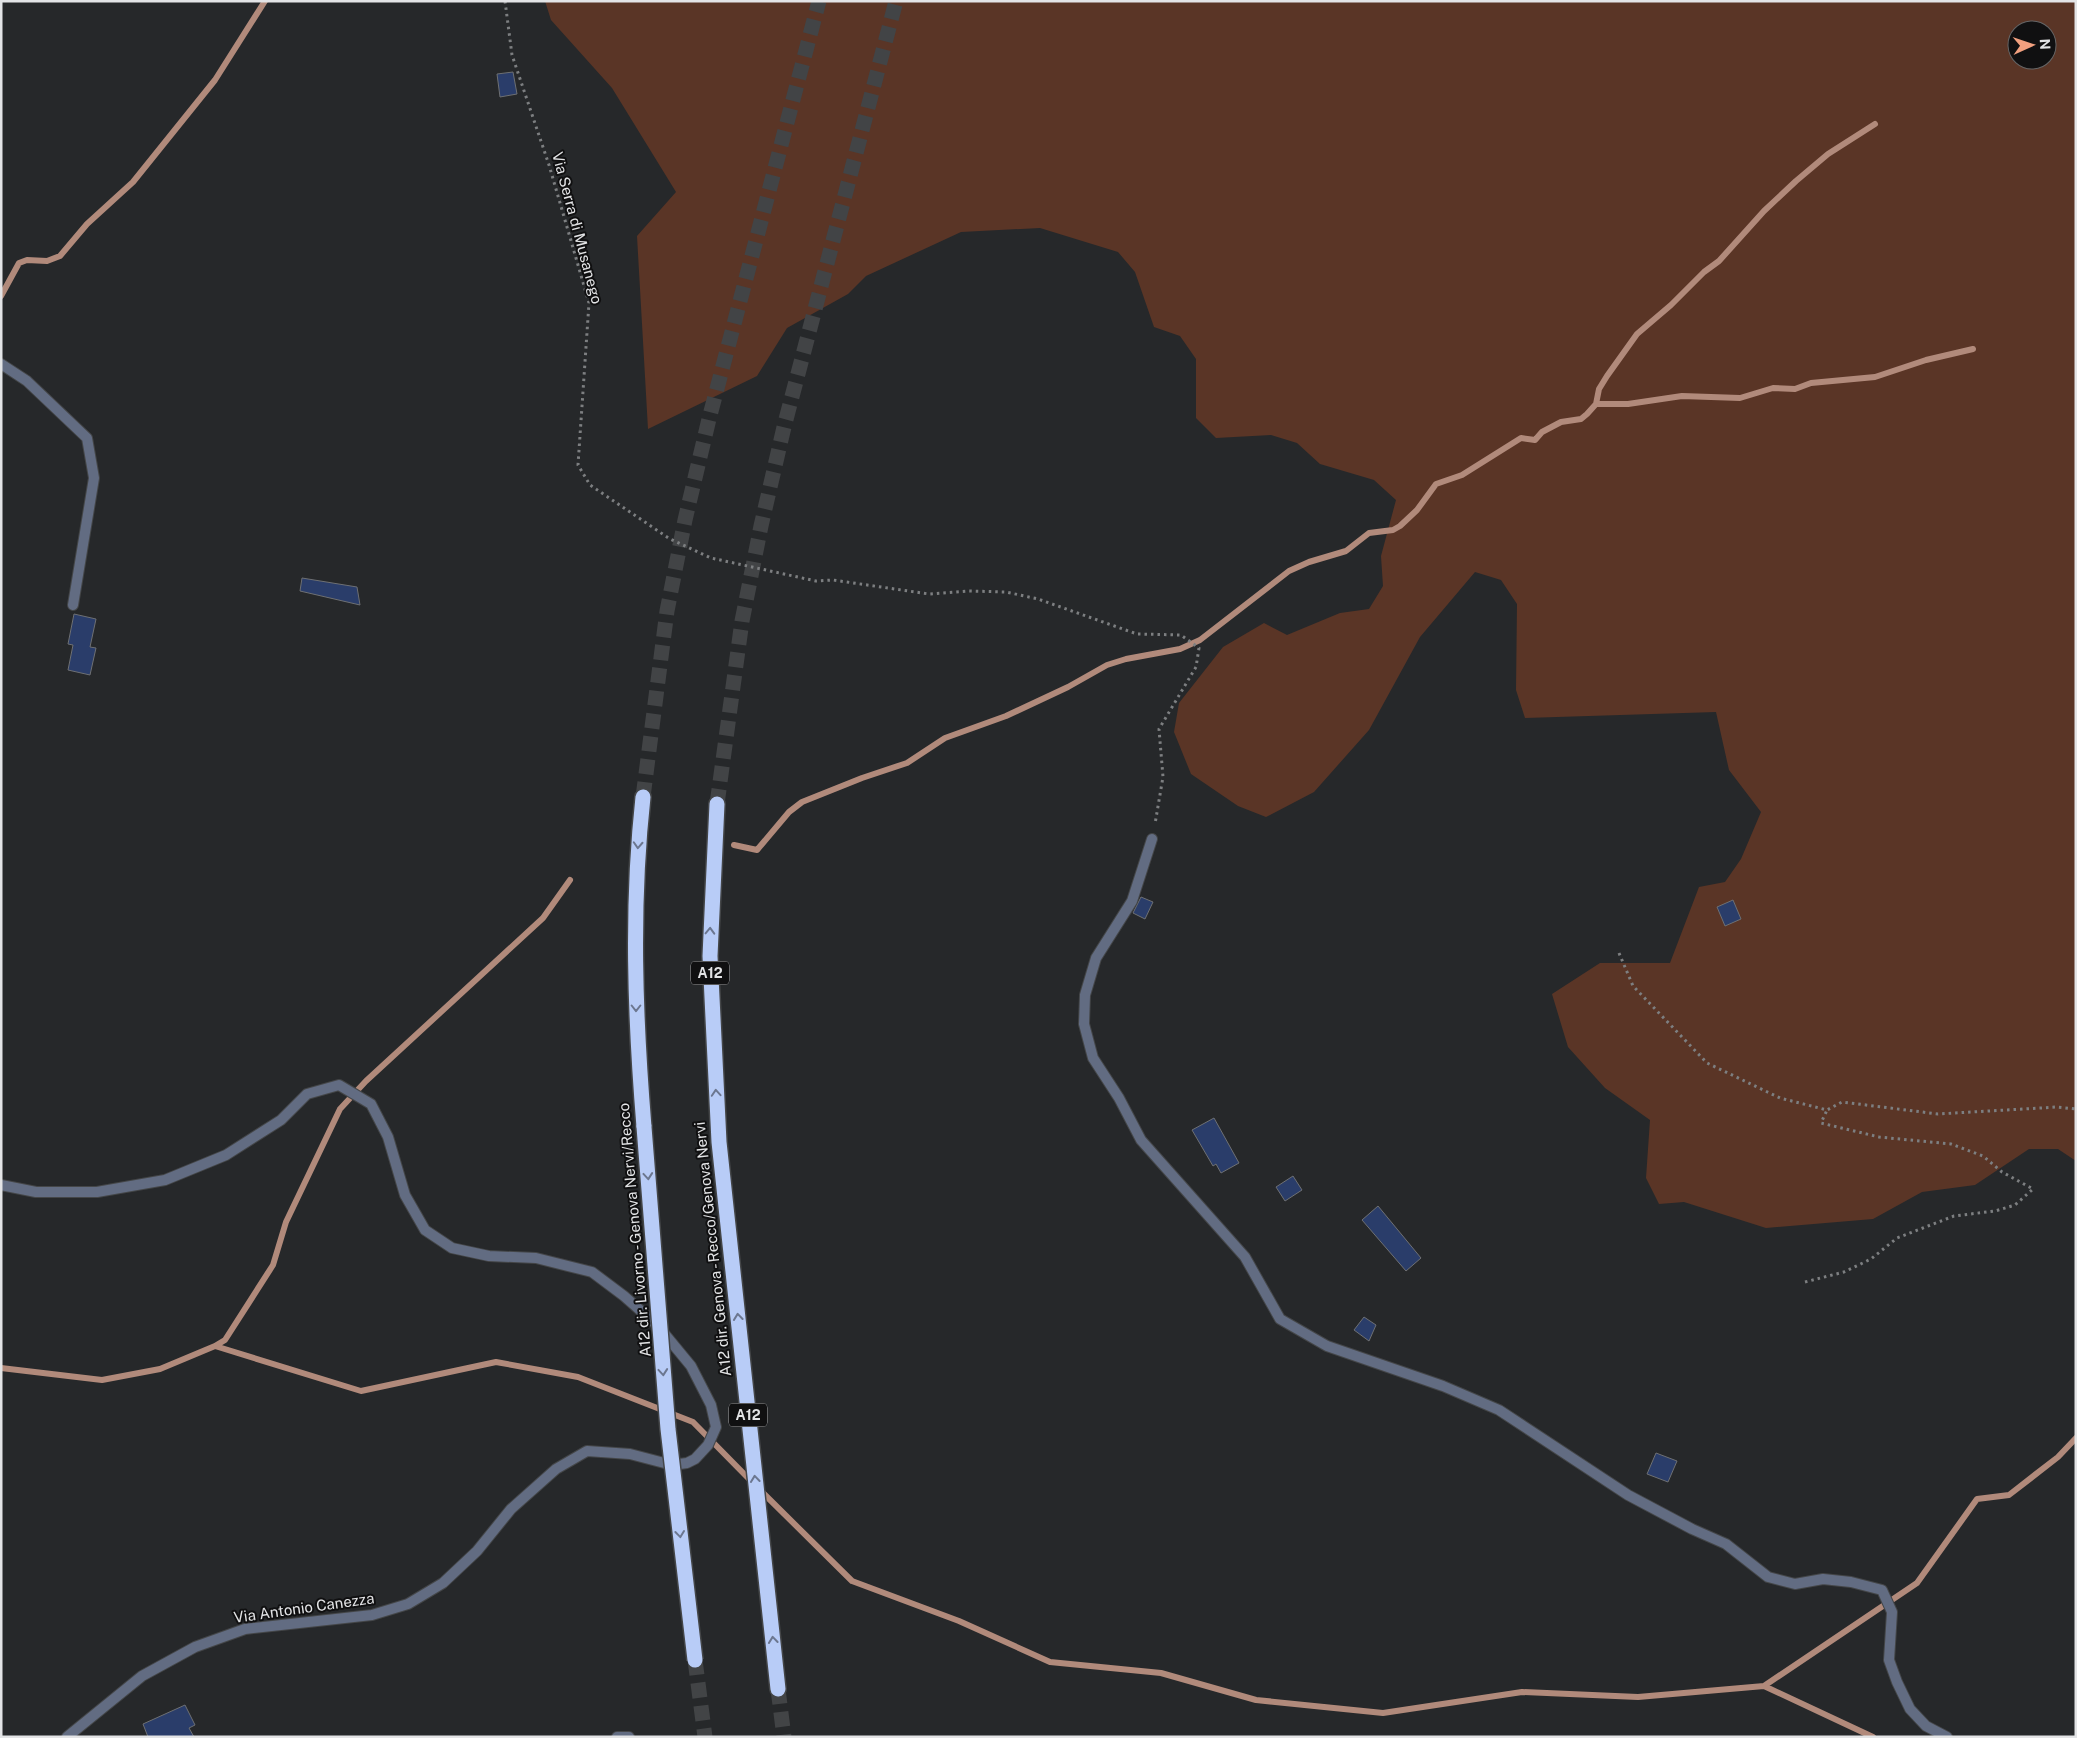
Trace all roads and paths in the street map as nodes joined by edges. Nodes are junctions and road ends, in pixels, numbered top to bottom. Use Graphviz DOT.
graph roads {
  1 [pos="505,1"];
  2 [pos="1,364"];
  3 [pos="73,605"];
  4 [pos="643,797"];
  5 [pos="717,804"];
  6 [pos="1152,839"];
  7 [pos="1619,953"];
  8 [pos="2076,1109"];
  9 [pos="1827,1110"];
  10 [pos="1,1185"];
  11 [pos="1805,1282"];
  12 [pos="695,1660"];
  13 [pos="778,1689"];
  14 [pos="66,1737"];
  15 [pos="616,1737"];
  16 [pos="629,1737"];
  17 [pos="1947,1737"];
  1 -- 6 [label="path, Via Serra di Musanego"];
  2 -- 3 [label="street"];
  4 -- 12 [label="highway, A12 dir. Livorno - Genova Nervi/Recco, one-way, bridge"];
  13 -- 5 [label="highway, A12 dir. Genova - Recco/Genova Nervi / A12, one-way"];
  6 -- 17 [label="street"];
  7 -- 9 [label="path"];
  8 -- 9 [label="path"];
  9 -- 11 [label="path"];
  10 -- 14 [label="street, Via Antonio Canezza"];
  15 -- 16 [label="street"];
}
